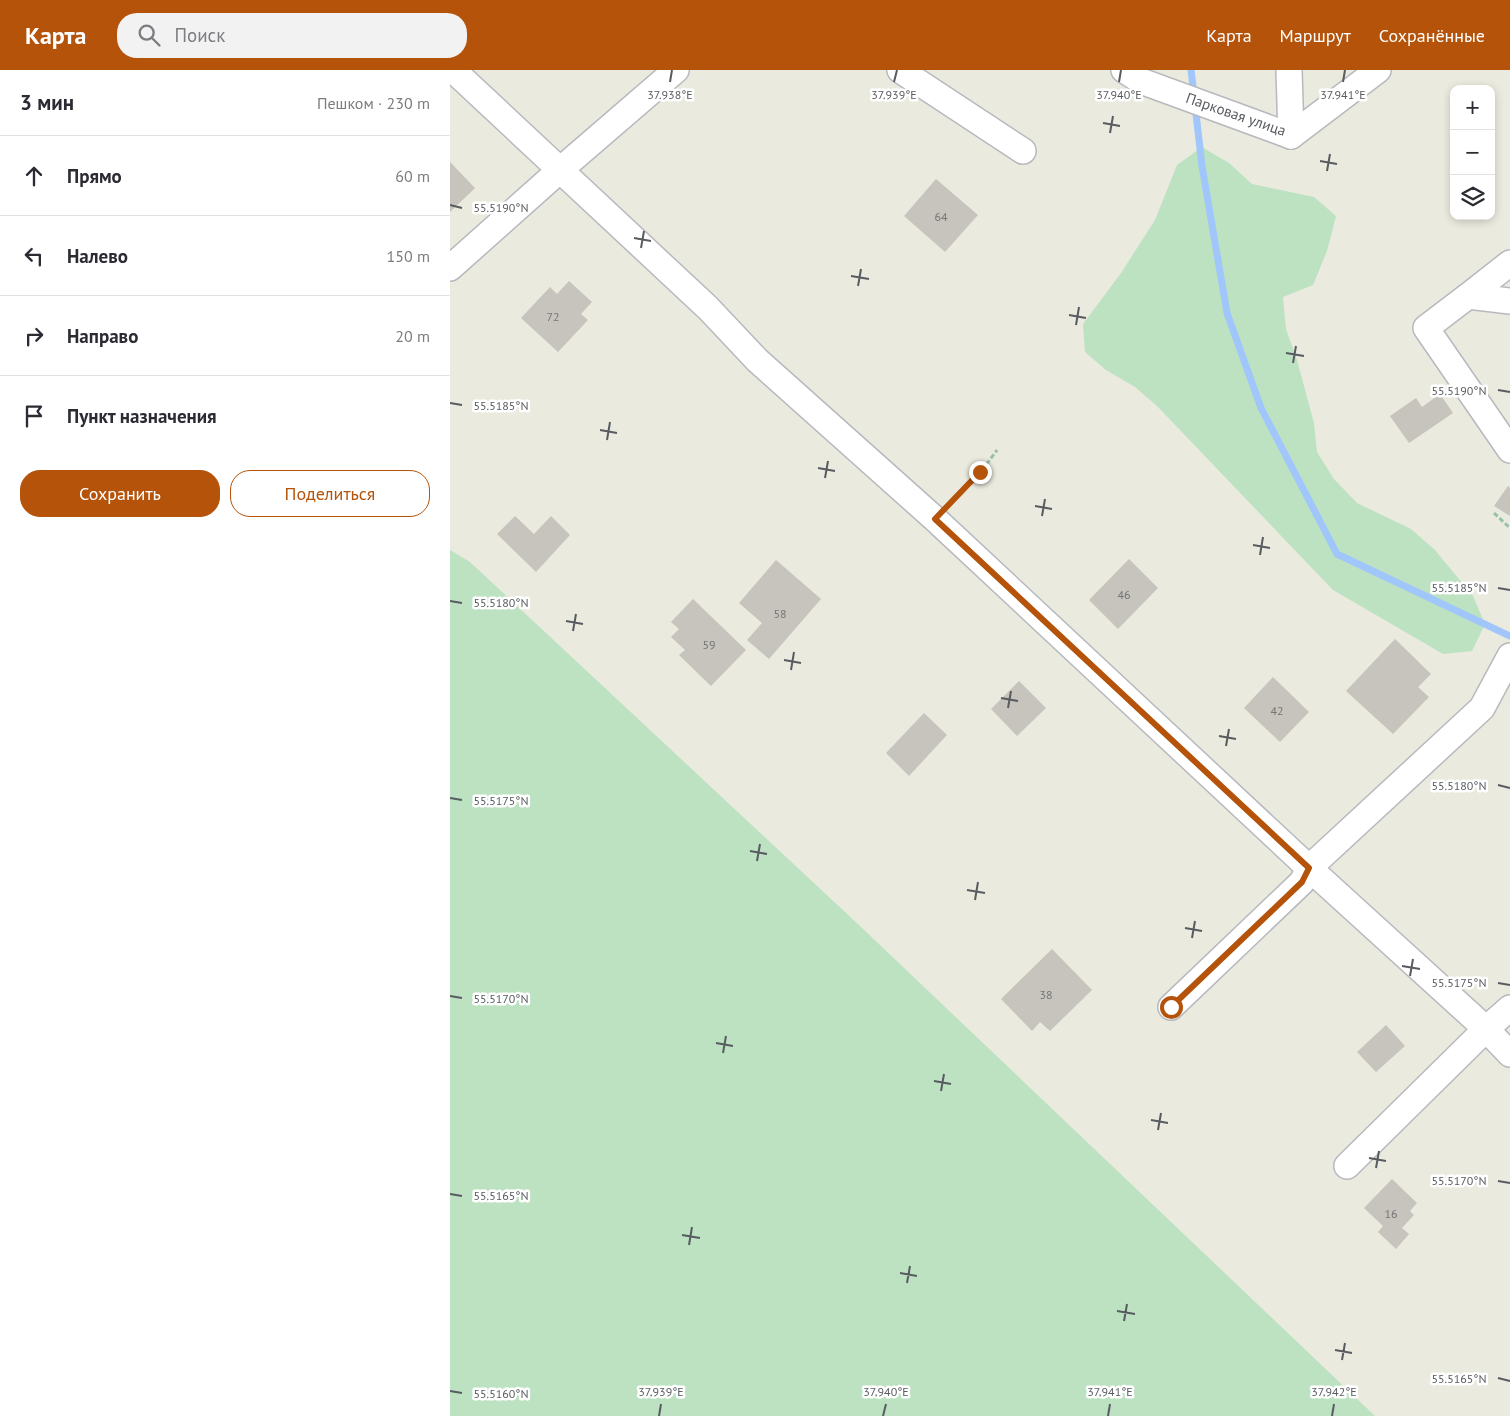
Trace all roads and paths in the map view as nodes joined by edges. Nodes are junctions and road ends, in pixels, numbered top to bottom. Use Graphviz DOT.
graph roads {
  1 [pos="453,70"];
  2 [pos="676,70"];
  3 [pos="900,70"];
  4 [pos="1124,70"];
  5 [pos="1289,70"];
  6 [pos="1378,70"];
  7 [pos="1291,136"];
  8 [pos="1022,151"];
  9 [pos="560,170"];
  10 [pos="1510,263"];
  11 [pos="450,268"];
  12 [pos="1468,296"];
  13 [pos="1510,301"];
  14 [pos="997,450"];
  15 [pos="1510,450"];
  16 [pos="1494,513"];
  17 [pos="935,519"];
  18 [pos="1510,528"];
  19 [pos="1510,656"];
  20 [pos="1309,868"];
  21 [pos="1171,1007"];
  22 [pos="1510,1008"];
  23 [pos="1486,1029"];
  24 [pos="1510,1054"];
  25 [pos="1347,1166"];
  1 -- 9 [label="street"];
  2 -- 9 [label="street"];
  3 -- 8 [label="street"];
  4 -- 7 [label="street, Парковая улица"];
  5 -- 7 [label="street, Парковая улица"];
  6 -- 7 [label="street"];
  9 -- 11 [label="street"];
  9 -- 17 [label="street"];
  10 -- 12 [label="street"];
  12 -- 13 [label="street"];
  12 -- 15 [label="street"];
  14 -- 17 [label="path"];
  16 -- 18 [label="path"];
  17 -- 20 [label="street"];
  19 -- 20 [label="street"];
  20 -- 21 [label="street"];
  20 -- 23 [label="street"];
  22 -- 23 [label="street"];
  23 -- 24 [label="street"];
  23 -- 25 [label="street"];
}
